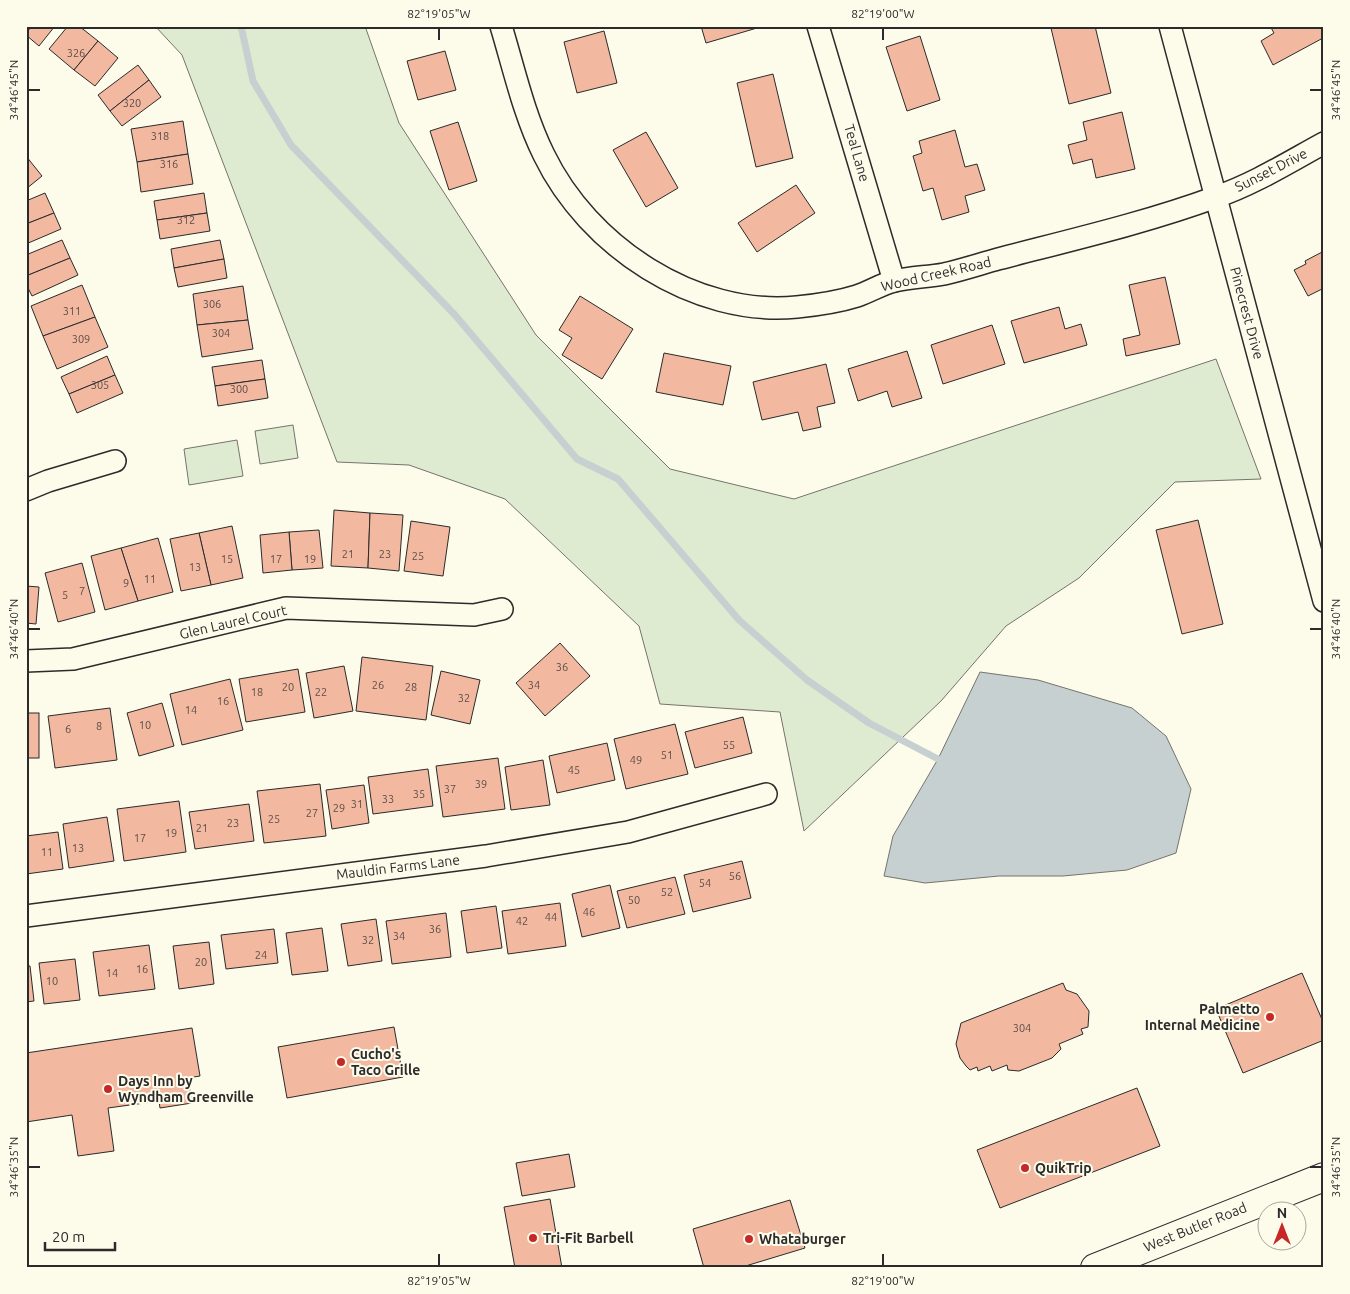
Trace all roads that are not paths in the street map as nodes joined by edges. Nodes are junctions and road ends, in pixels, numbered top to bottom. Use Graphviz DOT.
graph roads {
  1 [pos="501,26"];
  2 [pos="818,26"];
  3 [pos="1170,26"];
  4 [pos="1324,143"];
  5 [pos="1217,197"];
  6 [pos="894,281"];
  7 [pos="115,461"];
  8 [pos="26,490"];
  9 [pos="1318,553"];
  10 [pos="1324,601"];
  11 [pos="502,609"];
  12 [pos="26,661"];
  13 [pos="766,794"];
  14 [pos="26,916"];
  15 [pos="1324,1177"];
  16 [pos="1095,1268"];
  1 -- 6 [label="street, Wood Creek Road"];
  2 -- 6 [label="street, Teal Lane"];
  3 -- 5 [label="street, Pinecrest Drive"];
  4 -- 5 [label="street, Sunset Drive"];
  5 -- 6 [label="street, Wood Creek Road"];
  5 -- 9 [label="street, Pinecrest Drive"];
  7 -- 8 [label="street"];
  9 -- 10 [label="street, Pinecrest Drive"];
  11 -- 12 [label="street, Glen Laurel Court"];
  13 -- 14 [label="street, Mauldin Farms Lane"];
  15 -- 16 [label="main road, West Butler Road"];
}
